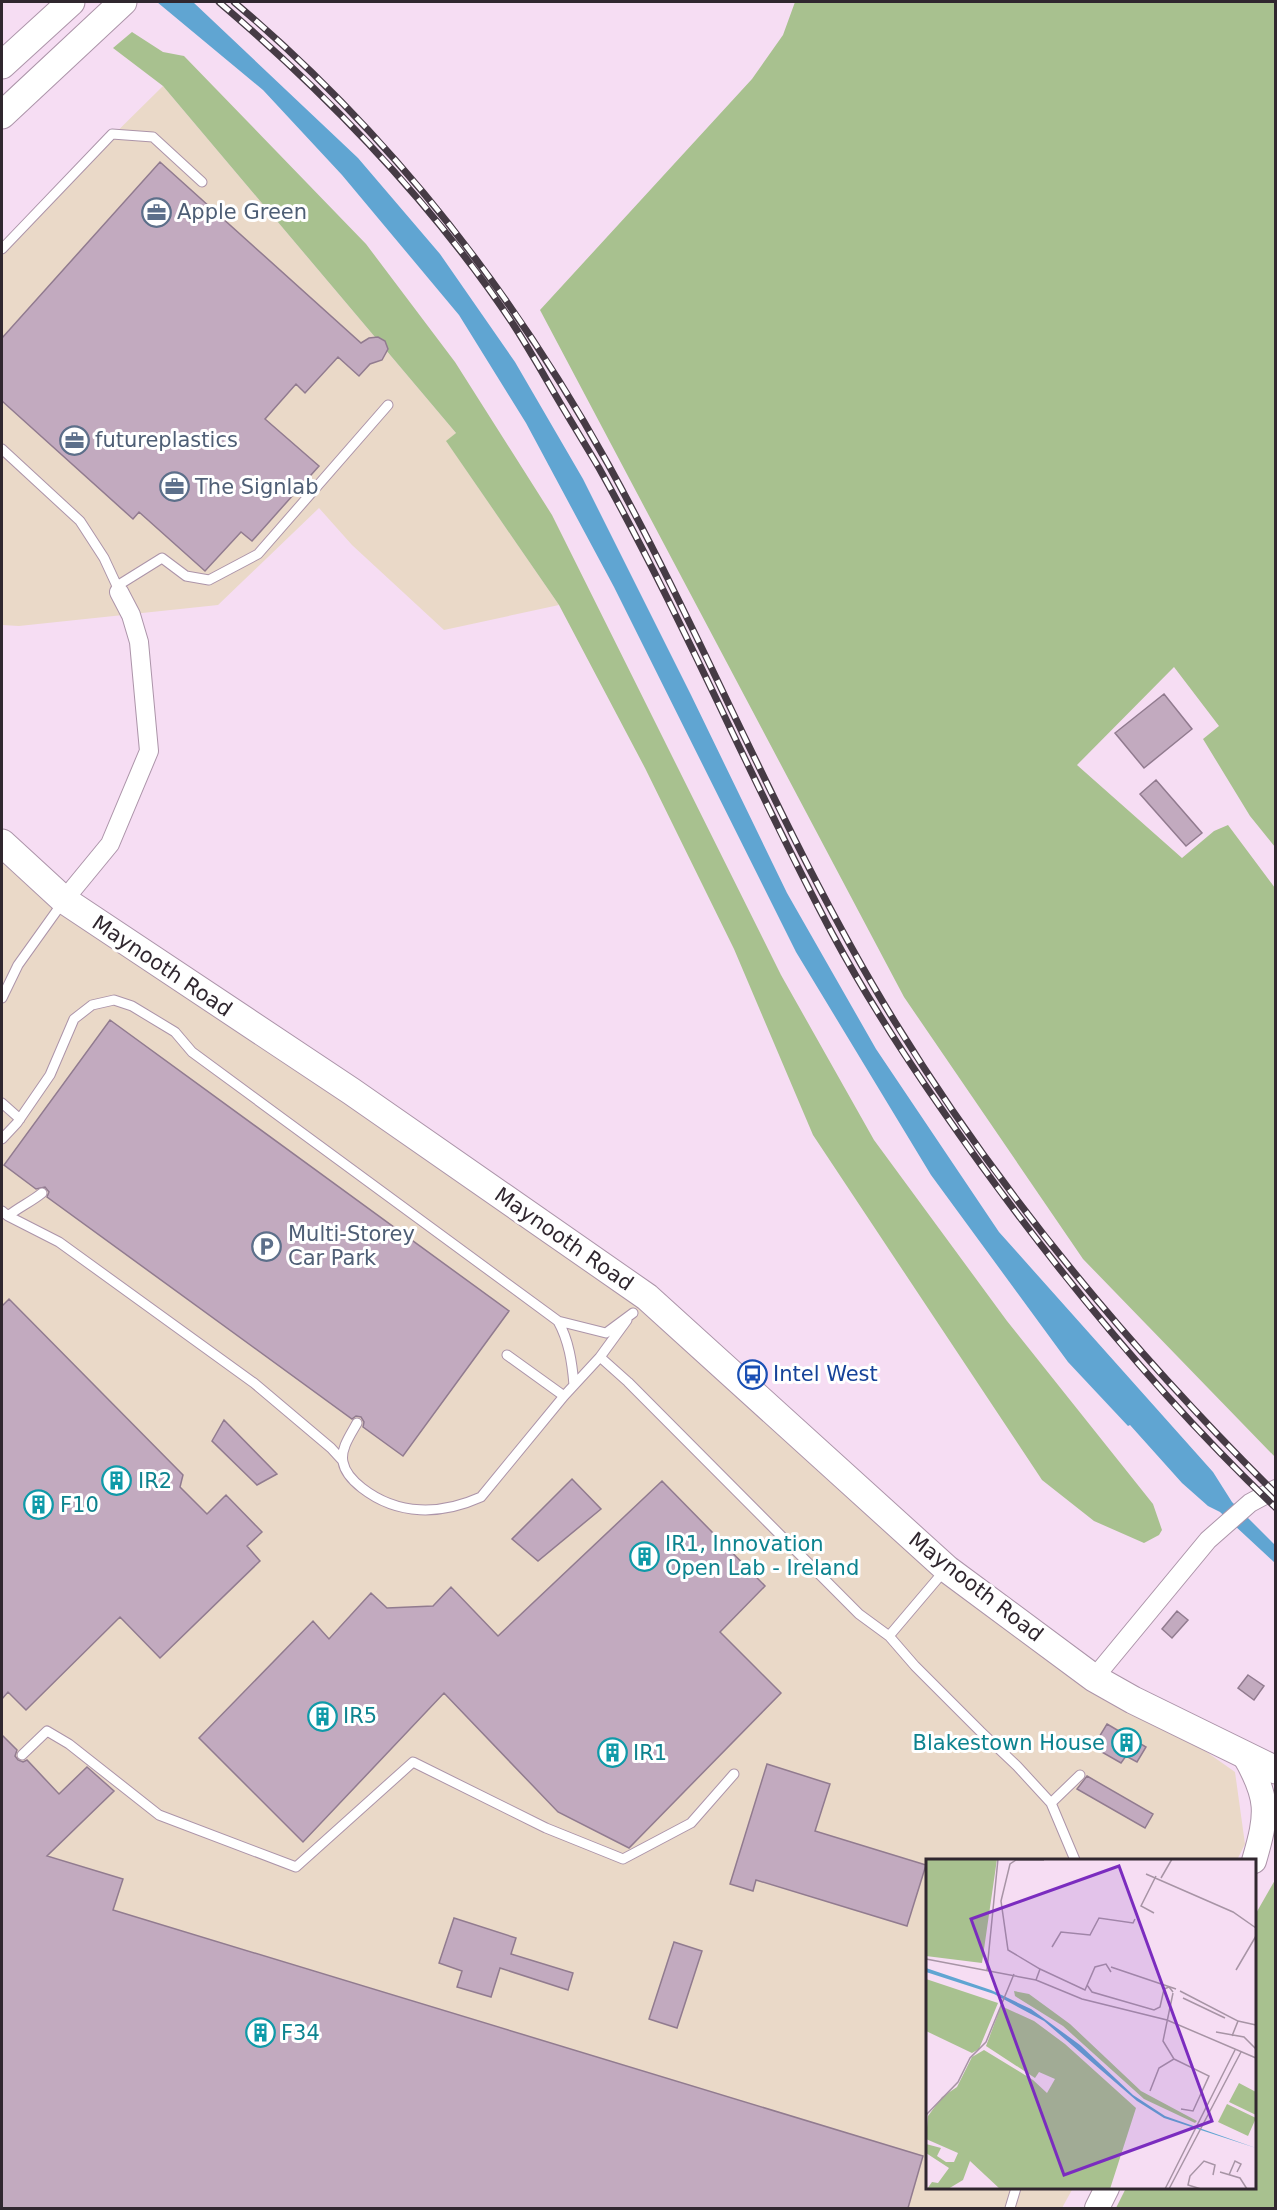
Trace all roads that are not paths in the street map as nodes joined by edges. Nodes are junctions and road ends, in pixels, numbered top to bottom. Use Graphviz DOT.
graph roads {
  1 [pos="71,2"];
  2 [pos="114,9"];
  3 [pos="2,65"];
  4 [pos="2,115"];
  5 [pos="202,182"];
  6 [pos="2,249"];
  7 [pos="388,405"];
  8 [pos="2,449"];
  9 [pos="118,589"];
  10 [pos="2,843"];
  11 [pos="64,900"];
  12 [pos="18,965"];
  13 [pos="2,978"];
  14 [pos="2,998"];
  15 [pos="2,1103"];
  16 [pos="20,1119"];
  17 [pos="2,1138"];
  18 [pos="42,1193"];
  19 [pos="5,1213"];
  20 [pos="640,1305"];
  21 [pos="633,1313"];
  22 [pos="558,1321"];
  23 [pos="507,1355"];
  24 [pos="600,1357"];
  25 [pos="574,1385"];
  26 [pos="564,1396"];
  27 [pos="357,1423"];
  28 [pos="342,1460"];
  29 [pos="1275,1489"];
  30 [pos="946,1569"];
  31 [pos="890,1636"];
  32 [pos="1094,1678"];
  33 [pos="22,1755"];
  34 [pos="1244,1755"];
  35 [pos="1275,1770"];
  36 [pos="734,1774"];
  37 [pos="1080,1775"];
  38 [pos="1051,1803"];
  39 [pos="1275,1823"];
  40 [pos="1275,1852"];
  41 [pos="1075,1859"];
  42 [pos="1255,1859"];
  43 [pos="1256,1864"];
  44 [pos="1256,1871"];
  45 [pos="1015,2189"];
  46 [pos="1106,2189"];
  47 [pos="1010,2208"];
  48 [pos="1097,2208"];
  1 -- 3 [label="main road"];
  2 -- 4 [label="main road"];
  5 -- 6 [label="lane"];
  7 -- 9 [label="lane"];
  8 -- 9 [label="lane"];
  9 -- 11 [label="street"];
  10 -- 11 [label="main road, Maynooth Road"];
  11 -- 12 [label="lane"];
  11 -- 30 [label="main road, Maynooth Road"];
  12 -- 13 [label="lane"];
  12 -- 14 [label="lane"];
  15 -- 16 [label="lane"];
  16 -- 17 [label="lane"];
  16 -- 22 [label="lane"];
  18 -- 19 [label="lane"];
  19 -- 28 [label="lane"];
  20 -- 21 [label="lane"];
  21 -- 22 [label="lane"];
  21 -- 24 [label="lane"];
  22 -- 25 [label="lane"];
  23 -- 26 [label="lane"];
  24 -- 25 [label="lane"];
  24 -- 31 [label="lane"];
  25 -- 26 [label="lane"];
  26 -- 28 [label="lane"];
  27 -- 28 [label="lane"];
  29 -- 32 [label="street"];
  30 -- 31 [label="lane"];
  30 -- 32 [label="main road, Maynooth Road"];
  31 -- 38 [label="lane"];
  32 -- 34 [label="main road, Maynooth Road"];
  33 -- 36 [label="lane"];
  34 -- 35 [label="main road, Maynooth Road"];
  34 -- 42 [label="street"];
  37 -- 38 [label="lane"];
  38 -- 41 [label="lane"];
  39 -- 43 [label="street"];
  40 -- 44 [label="street"];
  45 -- 47 [label="lane"];
  46 -- 48 [label="street"];
}
